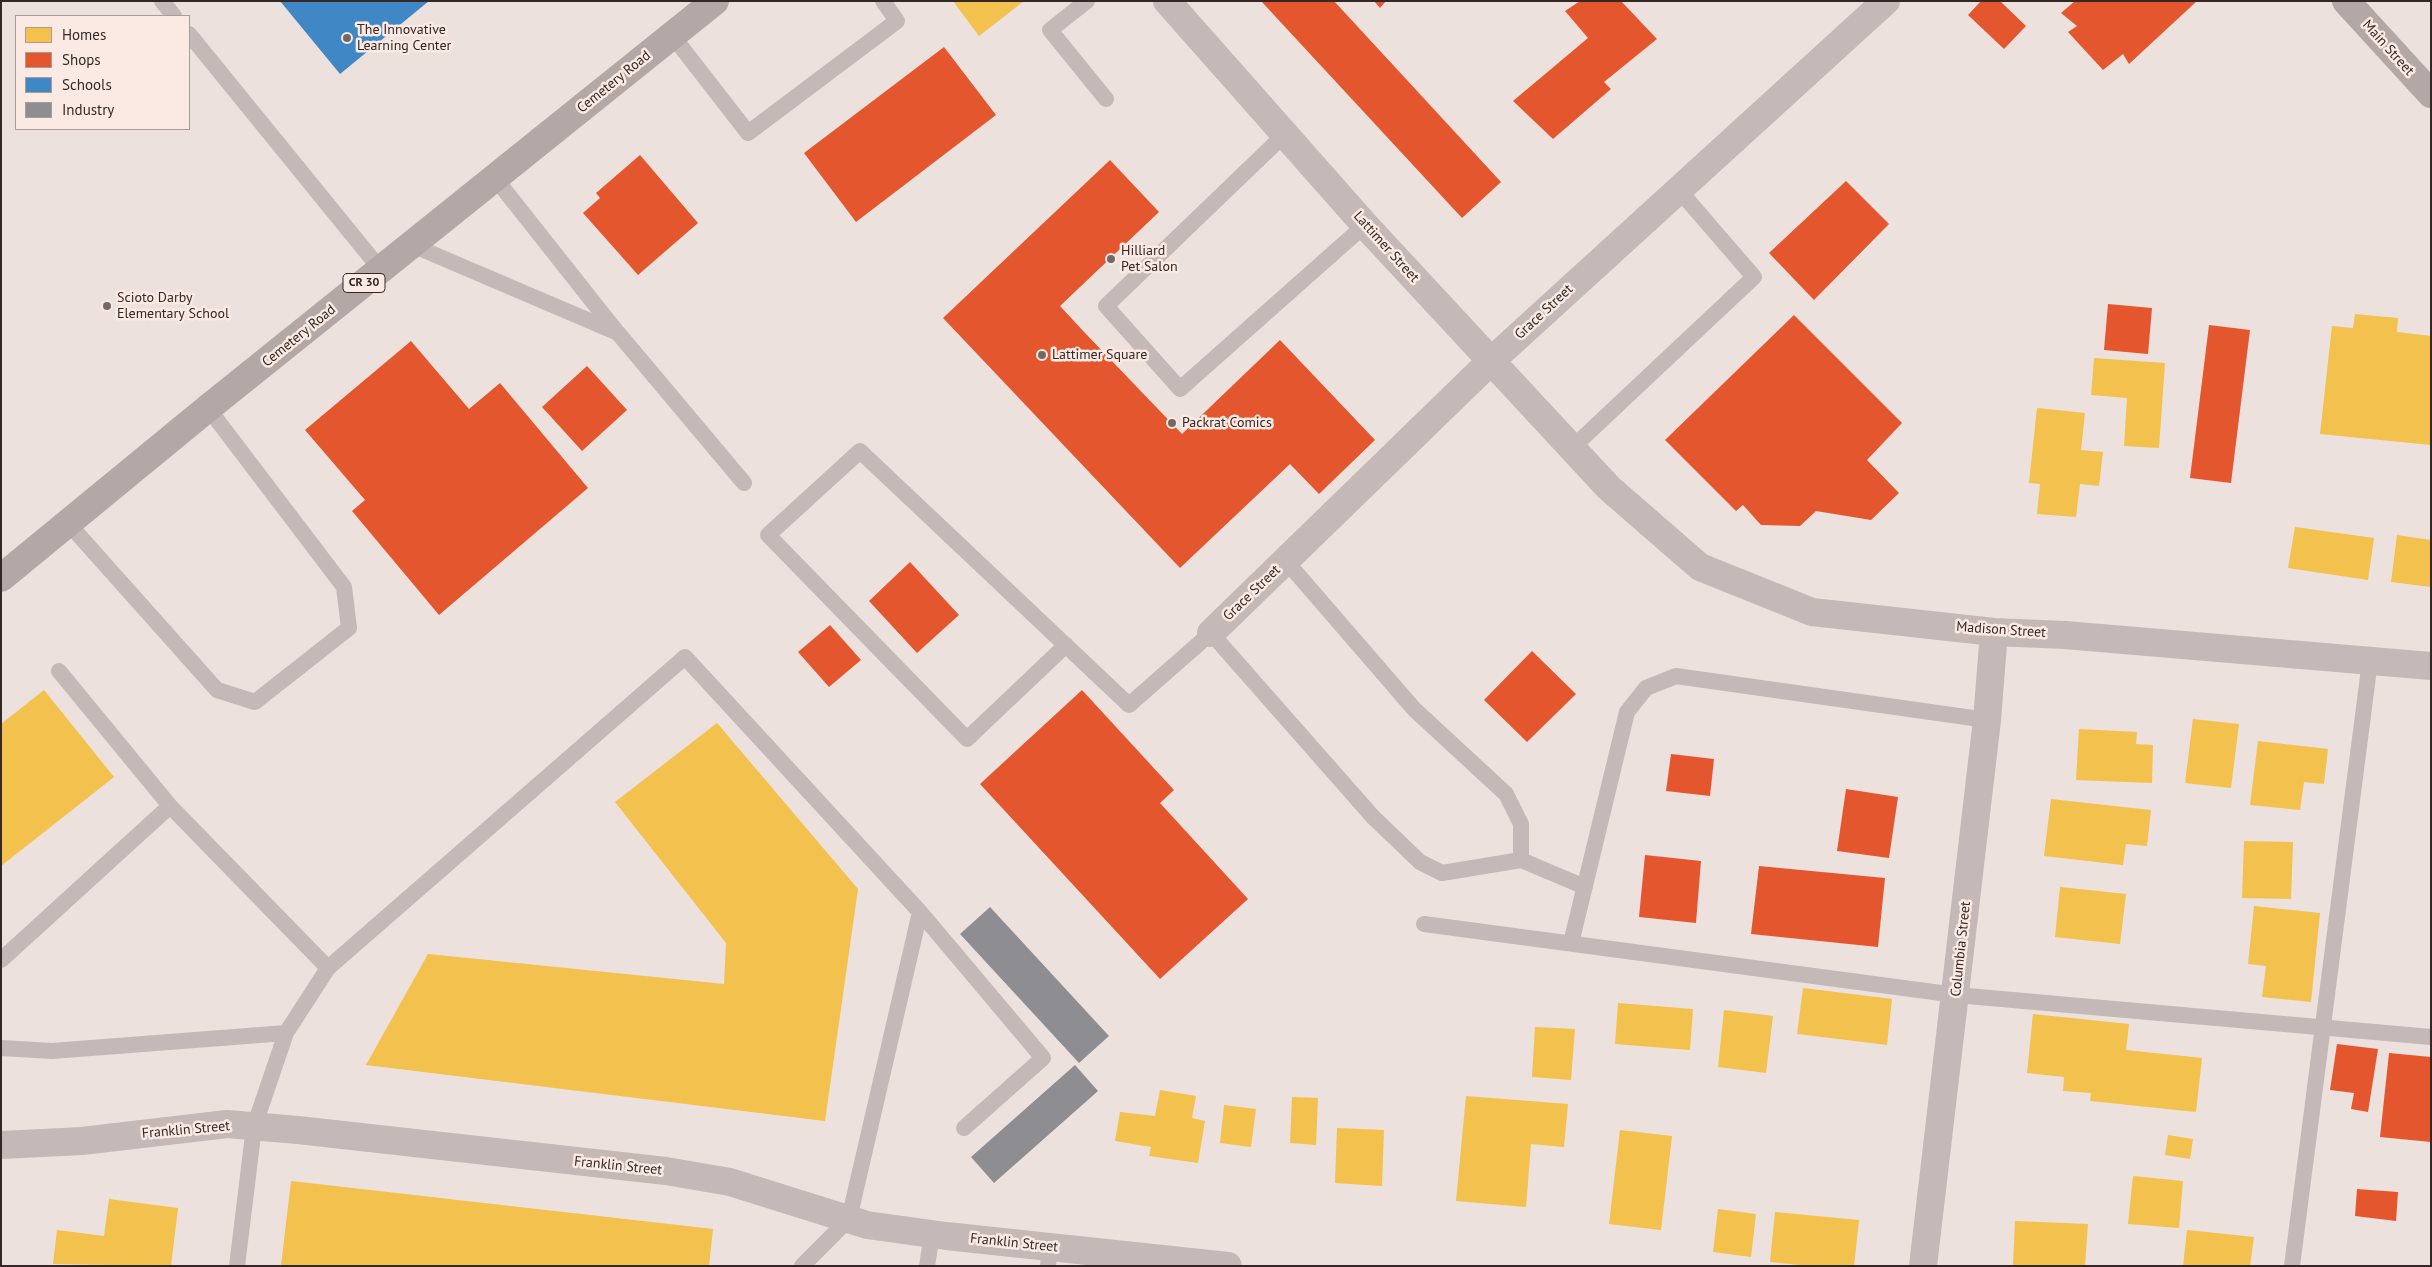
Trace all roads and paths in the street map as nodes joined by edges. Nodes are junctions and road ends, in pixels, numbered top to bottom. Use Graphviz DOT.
graph roads {
  1 [pos="162,1"];
  2 [pos="715,1"];
  3 [pos="883,1"];
  4 [pos="1087,1"];
  5 [pos="1167,1"];
  6 [pos="1886,1"];
  7 [pos="2346,1"];
  8 [pos="173,15"];
  9 [pos="190,35"];
  10 [pos="672,36"];
  11 [pos="2431,94"];
  12 [pos="1106,99"];
  13 [pos="1285,134"];
  14 [pos="495,178"];
  15 [pos="1678,189"];
  16 [pos="1365,225"];
  17 [pos="412,245"];
  18 [pos="381,270"];
  19 [pos="618,333"];
  20 [pos="1491,362"];
  21 [pos="208,408"];
  22 [pos="1572,448"];
  23 [pos="744,483"];
  24 [pos="1609,488"];
  25 [pos="68,523"];
  26 [pos="1286,561"];
  27 [pos="1,578"];
  28 [pos="1994,632"];
  29 [pos="1211,633"];
  30 [pos="1066,645"];
  31 [pos="2370,661"];
  32 [pos="2431,666"];
  33 [pos="59,671"];
  34 [pos="1987,720"];
  35 [pos="170,806"];
  36 [pos="1521,860"];
  37 [pos="1585,887"];
  38 [pos="920,912"];
  39 [pos="1424,924"];
  40 [pos="1571,943"];
  41 [pos="1,960"];
  42 [pos="328,968"];
  43 [pos="1956,995"];
  44 [pos="2324,1028"];
  45 [pos="286,1033"];
  46 [pos="2431,1037"];
  47 [pos="1,1048"];
  48 [pos="254,1127"];
  49 [pos="964,1128"];
  50 [pos="1,1146"];
  51 [pos="849,1219"];
  52 [pos="932,1234"];
  53 [pos="1050,1256"];
  54 [pos="237,1266"];
  55 [pos="802,1266"];
  56 [pos="927,1266"];
  57 [pos="1228,1266"];
  58 [pos="1923,1266"];
  59 [pos="2292,1266"];
  1 -- 8 [label="lane"];
  2 -- 10 [label="main road, Cemetery Road / CR 30"];
  3 -- 10 [label="lane"];
  4 -- 12 [label="lane"];
  5 -- 13 [label="street, Lattimer Street"];
  6 -- 15 [label="street, Grace Street"];
  7 -- 11 [label="main road, Main Street"];
  9 -- 18 [label="lane"];
  10 -- 14 [label="main road, Cemetery Road / CR 30"];
  13 -- 16 [label="street, Lattimer Street"];
  13 -- 16 [label="lane"];
  14 -- 17 [label="main road, Cemetery Road / CR 30"];
  14 -- 19 [label="lane"];
  15 -- 20 [label="street, Grace Street"];
  15 -- 22 [label="lane"];
  16 -- 20 [label="street, Lattimer Street"];
  17 -- 18 [label="main road, Cemetery Road / CR 30"];
  17 -- 19 [label="lane"];
  18 -- 21 [label="main road, Cemetery Road / CR 30"];
  19 -- 23 [label="lane"];
  20 -- 22 [label="street, Lattimer Street"];
  20 -- 26 [label="street, Grace Street"];
  21 -- 25 [label="main road, Cemetery Road / CR 30"];
  21 -- 25 [label="lane"];
  22 -- 24 [label="street, Lattimer Street"];
  24 -- 28 [label="street, Madison Street"];
  25 -- 27 [label="main road, Cemetery Road / CR 30"];
  26 -- 29 [label="street, Grace Street"];
  26 -- 36 [label="lane"];
  28 -- 31 [label="street, Madison Street"];
  28 -- 34 [label="street, Columbia Street"];
  29 -- 30 [label="lane"];
  29 -- 36 [label="lane"];
  30 -- 30 [label="lane"];
  31 -- 32 [label="street, Madison Street"];
  31 -- 44 [label="lane"];
  33 -- 35 [label="lane"];
  34 -- 37 [label="lane"];
  34 -- 43 [label="street, Columbia Street"];
  35 -- 41 [label="lane"];
  35 -- 42 [label="lane"];
  36 -- 37 [label="lane"];
  37 -- 40 [label="lane"];
  38 -- 42 [label="lane"];
  38 -- 49 [label="lane"];
  38 -- 51 [label="lane"];
  39 -- 40 [label="lane"];
  40 -- 43 [label="lane"];
  42 -- 45 [label="lane"];
  43 -- 44 [label="lane"];
  43 -- 58 [label="street, Columbia Street"];
  44 -- 46 [label="lane"];
  44 -- 59 [label="lane"];
  45 -- 47 [label="lane"];
  45 -- 48 [label="lane"];
  48 -- 50 [label="street, Franklin Street"];
  48 -- 51 [label="street, Franklin Street"];
  48 -- 54 [label="lane"];
  51 -- 52 [label="street, Franklin Street"];
  51 -- 55 [label="lane"];
  52 -- 53 [label="street, Franklin Street"];
  52 -- 56 [label="lane"];
  53 -- 57 [label="street, Franklin Street"];
}
